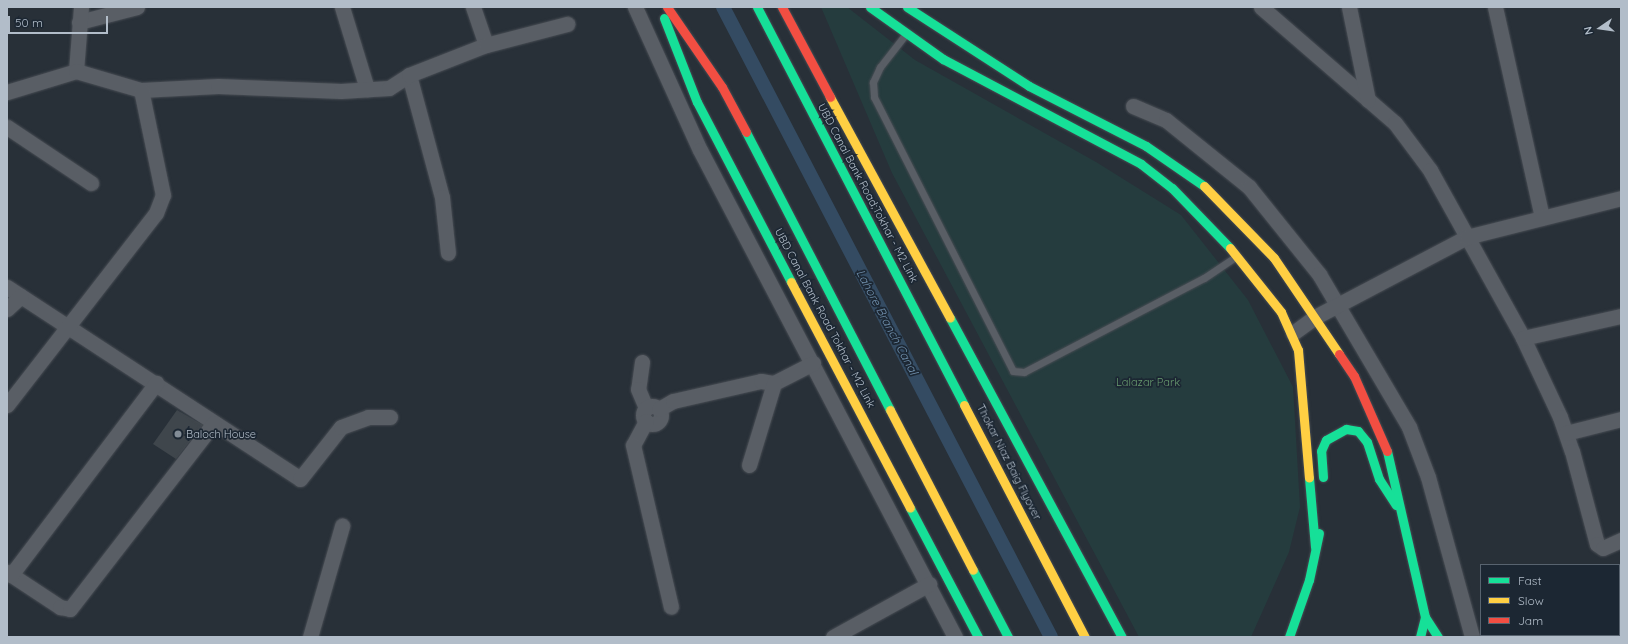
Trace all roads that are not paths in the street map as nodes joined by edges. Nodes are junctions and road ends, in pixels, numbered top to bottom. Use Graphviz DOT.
graph roads {
  1 [pos="81,7"];
  2 [pos="137,7"];
  3 [pos="342,7"];
  4 [pos="473,7"];
  5 [pos="635,7"];
  6 [pos="659,7"];
  7 [pos="667,7"];
  8 [pos="757,7"];
  9 [pos="782,7"];
  10 [pos="792,7"];
  11 [pos="870,7"];
  12 [pos="907,7"];
  13 [pos="1261,7"];
  14 [pos="1349,7"];
  15 [pos="1494,7"];
  16 [pos="79,22"];
  17 [pos="567,24"];
  18 [pos="795,30"];
  19 [pos="907,34"];
  20 [pos="486,45"];
  21 [pos="76,71"];
  22 [pos="409,75"];
  23 [pos="367,89"];
  24 [pos="141,90"];
  25 [pos="7,92"];
  26 [pos="804,100"];
  27 [pos="1368,100"];
  28 [pos="1133,106"];
  29 [pos="7,127"];
  30 [pos="91,183"];
  31 [pos="1621,198"];
  32 [pos="1542,218"];
  33 [pos="1467,237"];
  34 [pos="448,253"];
  35 [pos="1237,256"];
  36 [pos="7,287"];
  37 [pos="21,296"];
  38 [pos="910,298"];
  39 [pos="1338,306"];
  40 [pos="7,309"];
  41 [pos="1621,316"];
  42 [pos="1315,317"];
  43 [pos="68,327"];
  44 [pos="1293,333"];
  45 [pos="1523,338"];
  46 [pos="642,362"];
  47 [pos="813,363"];
  48 [pos="156,383"];
  49 [pos="774,383"];
  50 [pos="7,405"];
  51 [pos="650,412"];
  52 [pos="390,417"];
  53 [pos="1621,419"];
  54 [pos="214,423"];
  55 [pos="1566,433"];
  56 [pos="749,465"];
  57 [pos="1324,486"];
  58 [pos="1402,513"];
  59 [pos="1324,516"];
  60 [pos="342,526"];
  61 [pos="1621,540"];
  62 [pos="1315,546"];
  63 [pos="9,573"];
  64 [pos="929,584"];
  65 [pos="671,607"];
  66 [pos="1426,617"];
  67 [pos="310,637"];
  68 [pos="834,637"];
  69 [pos="955,637"];
  70 [pos="978,637"];
  71 [pos="1008,637"];
  72 [pos="1085,637"];
  73 [pos="1122,637"];
  74 [pos="1289,637"];
  75 [pos="1420,637"];
  76 [pos="1438,637"];
  77 [pos="1472,637"];
  1 -- 16 [label="street"];
  2 -- 16 [label="street"];
  3 -- 23 [label="street"];
  4 -- 20 [label="street"];
  5 -- 47 [label="street"];
  6 -- 70 [label="main road, UBD Canal Bank Road Tokhar - M2 Link"];
  7 -- 71 [label="main road"];
  8 -- 26 [label="main road, UBD Canal Bank Road;Tokhar - M2 Link"];
  9 -- 18 [label="main road"];
  10 -- 18 [label="main road"];
  11 -- 19 [label="main road"];
  12 -- 42 [label="main road"];
  13 -- 27 [label="street"];
  14 -- 27 [label="street"];
  15 -- 32 [label="street"];
  16 -- 21 [label="street"];
  17 -- 20 [label="street"];
  18 -- 26 [label="main road"];
  18 -- 73 [label="main road"];
  19 -- 35 [label="main road"];
  19 -- 35 [label="lane"];
  20 -- 22 [label="street"];
  21 -- 24 [label="street"];
  21 -- 25 [label="street"];
  22 -- 23 [label="street"];
  22 -- 34 [label="street"];
  23 -- 24 [label="street"];
  24 -- 43 [label="street"];
  26 -- 38 [label="main road, UBD Canal Bank Road;Tokhar - M2 Link"];
  27 -- 33 [label="street"];
  28 -- 39 [label="street"];
  29 -- 30 [label="street"];
  31 -- 32 [label="street"];
  32 -- 33 [label="street"];
  33 -- 39 [label="street"];
  33 -- 45 [label="street"];
  35 -- 44 [label="main road"];
  36 -- 37 [label="street"];
  37 -- 40 [label="street"];
  37 -- 43 [label="street"];
  38 -- 72 [label="main road, Thokar Niaz Baig Flyover"];
  39 -- 42 [label="street"];
  39 -- 77 [label="street"];
  41 -- 45 [label="street"];
  42 -- 44 [label="street"];
  42 -- 58 [label="main road"];
  43 -- 48 [label="street"];
  43 -- 50 [label="street"];
  44 -- 62 [label="main road"];
  45 -- 55 [label="street"];
  46 -- 51 [label="street"];
  47 -- 49 [label="street"];
  47 -- 64 [label="street"];
  48 -- 54 [label="street"];
  48 -- 63 [label="street"];
  49 -- 51 [label="street"];
  49 -- 56 [label="street"];
  51 -- 65 [label="street"];
  52 -- 54 [label="street"];
  53 -- 55 [label="street"];
  54 -- 63 [label="street"];
  55 -- 61 [label="street"];
  57 -- 58 [label="main road"];
  58 -- 66 [label="main road"];
  59 -- 62 [label="main road"];
  60 -- 67 [label="street"];
  62 -- 74 [label="main road"];
  64 -- 68 [label="street"];
  64 -- 69 [label="street"];
  66 -- 75 [label="main road"];
  66 -- 76 [label="main road"];
}
